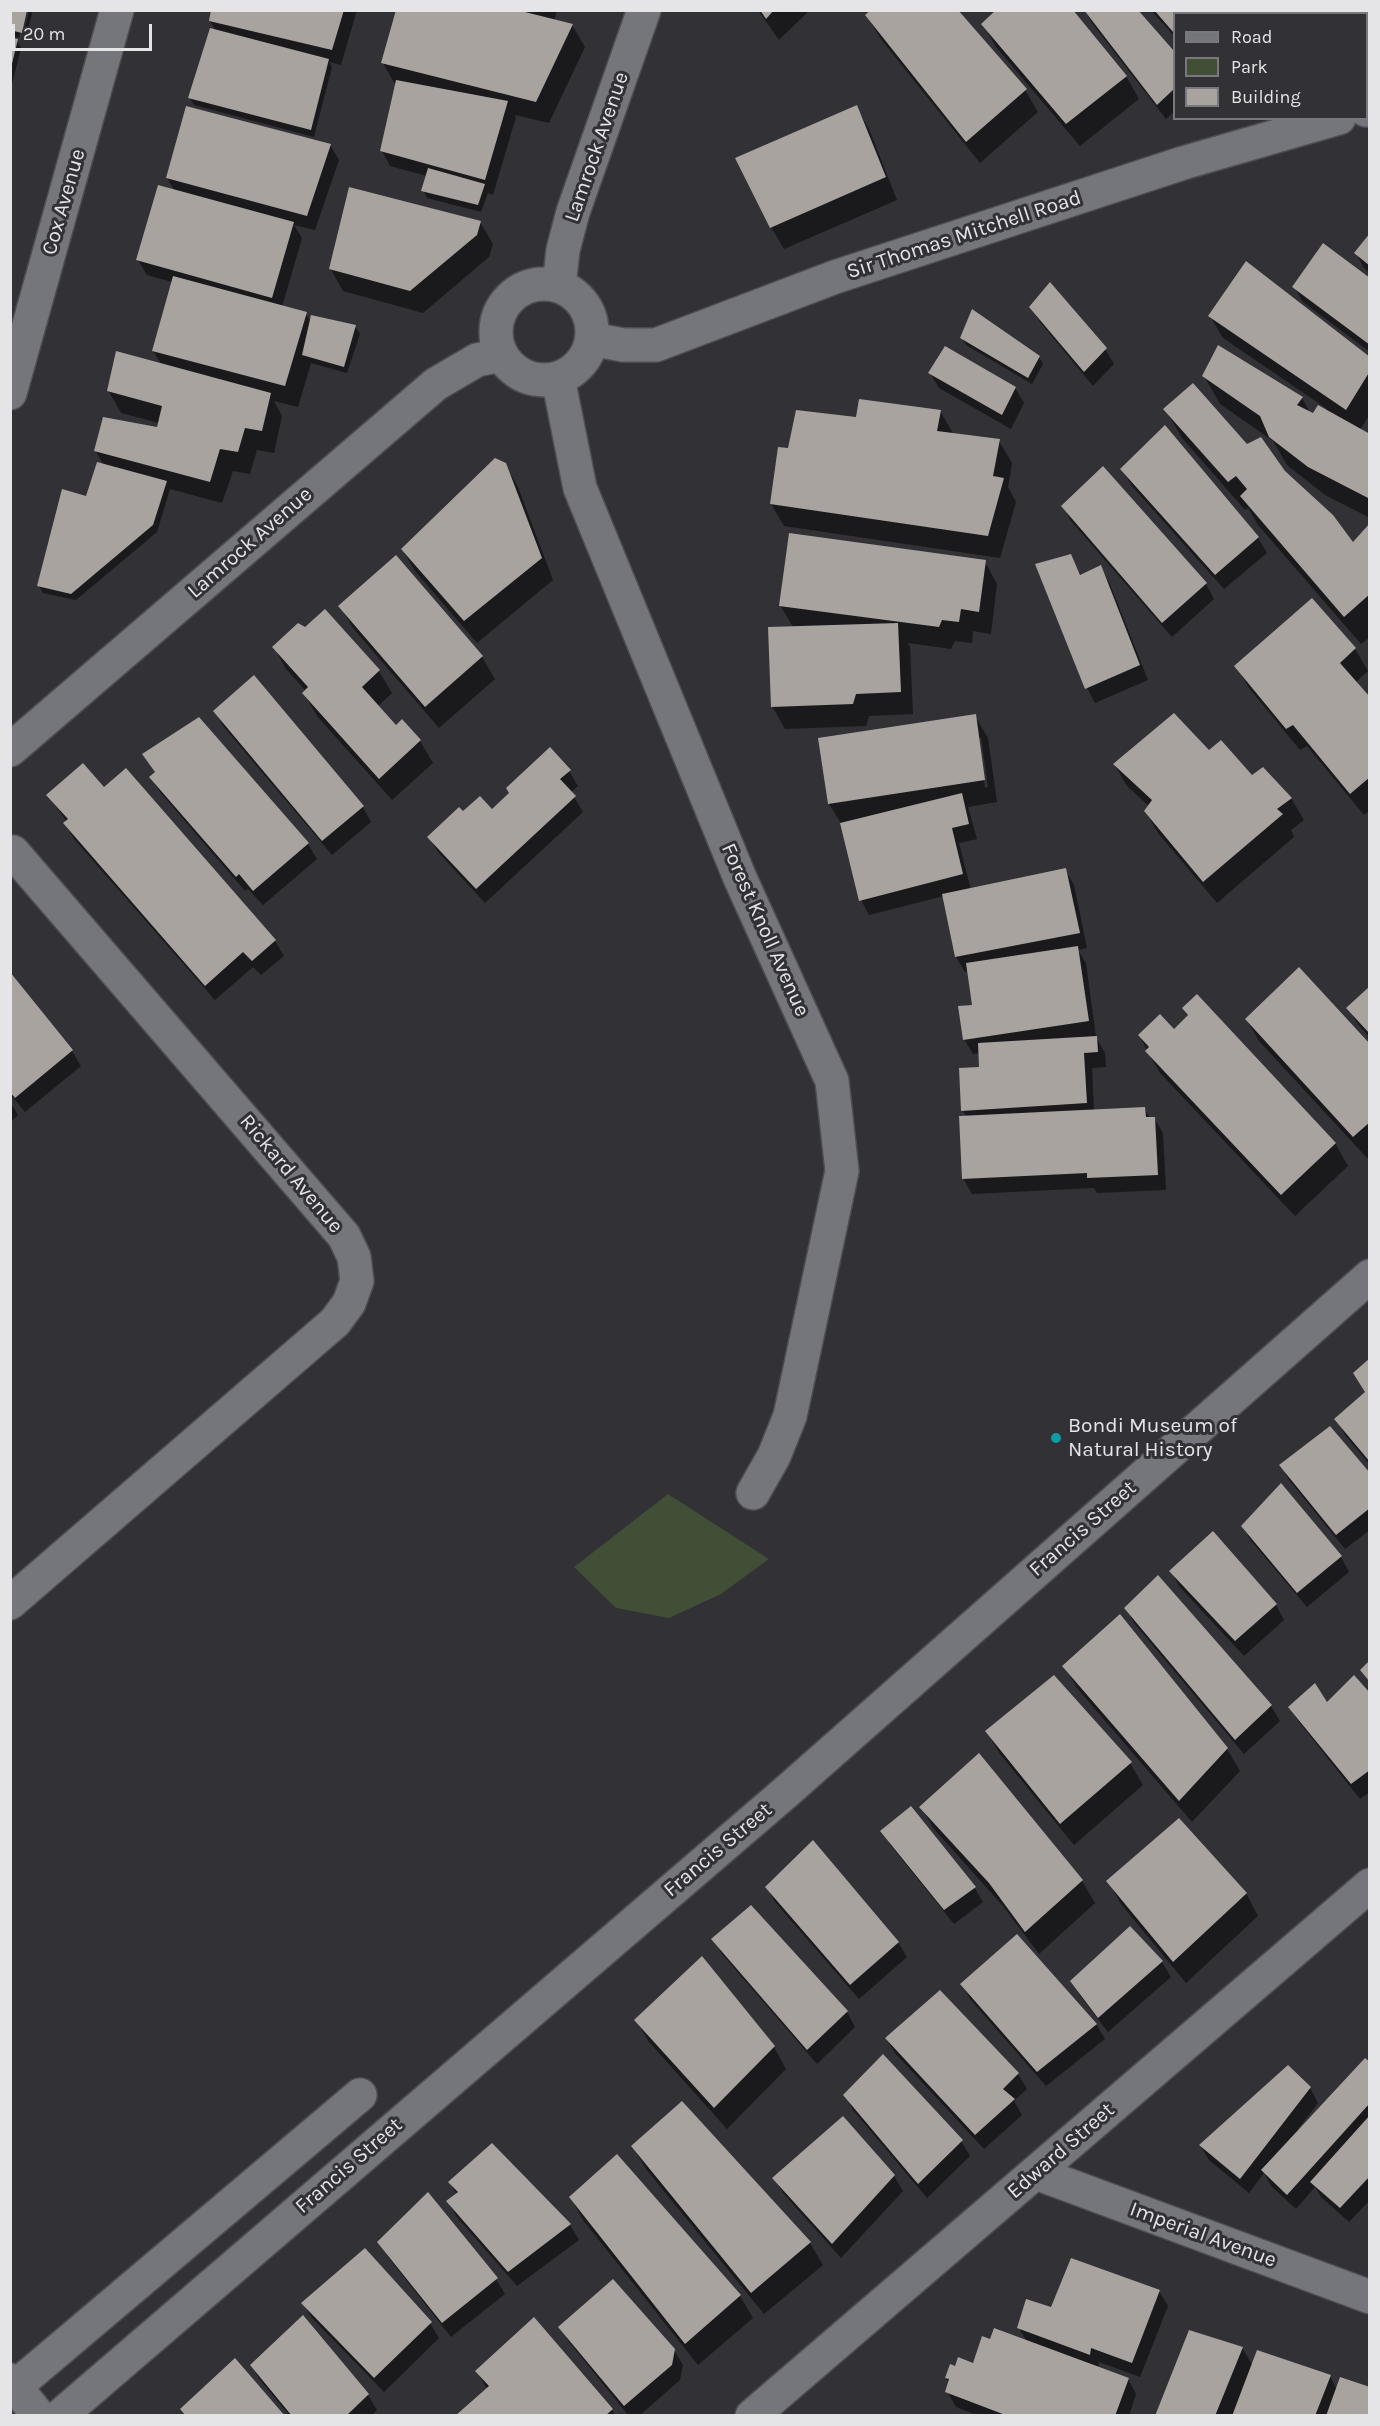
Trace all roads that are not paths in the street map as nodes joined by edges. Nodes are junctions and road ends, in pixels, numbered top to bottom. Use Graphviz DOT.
graph roads {
  1 [pos="117,10"];
  2 [pos="644,10"];
  3 [pos="1332,120"];
  4 [pos="559,286"];
  5 [pos="592,339"];
  6 [pos="501,355"];
  7 [pos="558,378"];
  8 [pos="10,393"];
  9 [pos="10,750"];
  10 [pos="13,852"];
  11 [pos="1370,1276"];
  12 [pos="753,1492"];
  13 [pos="10,1603"];
  14 [pos="1370,1885"];
  15 [pos="360,2095"];
  16 [pos="1036,2173"];
  17 [pos="1370,2297"];
  18 [pos="13,2383"];
  19 [pos="39,2415"];
  20 [pos="60,2415"];
  21 [pos="752,2415"];
  1 -- 8 [label="street, Cox Avenue"];
  2 -- 4 [label="street, Lamrock Avenue"];
  3 -- 5 [label="street, Sir Thomas Mitchell Road"];
  4 -- 5 [label="street"];
  4 -- 6 [label="street"];
  5 -- 7 [label="street"];
  6 -- 7 [label="street"];
  6 -- 9 [label="street, Lamrock Avenue"];
  7 -- 12 [label="street, Forest Knoll Avenue"];
  10 -- 13 [label="street, Rickard Avenue"];
  11 -- 20 [label="street, Francis Street"];
  14 -- 16 [label="street, Edward Street"];
  15 -- 18 [label="street"];
  16 -- 17 [label="street, Imperial Avenue"];
  16 -- 21 [label="street, Edward Street"];
  18 -- 19 [label="street"];
}
